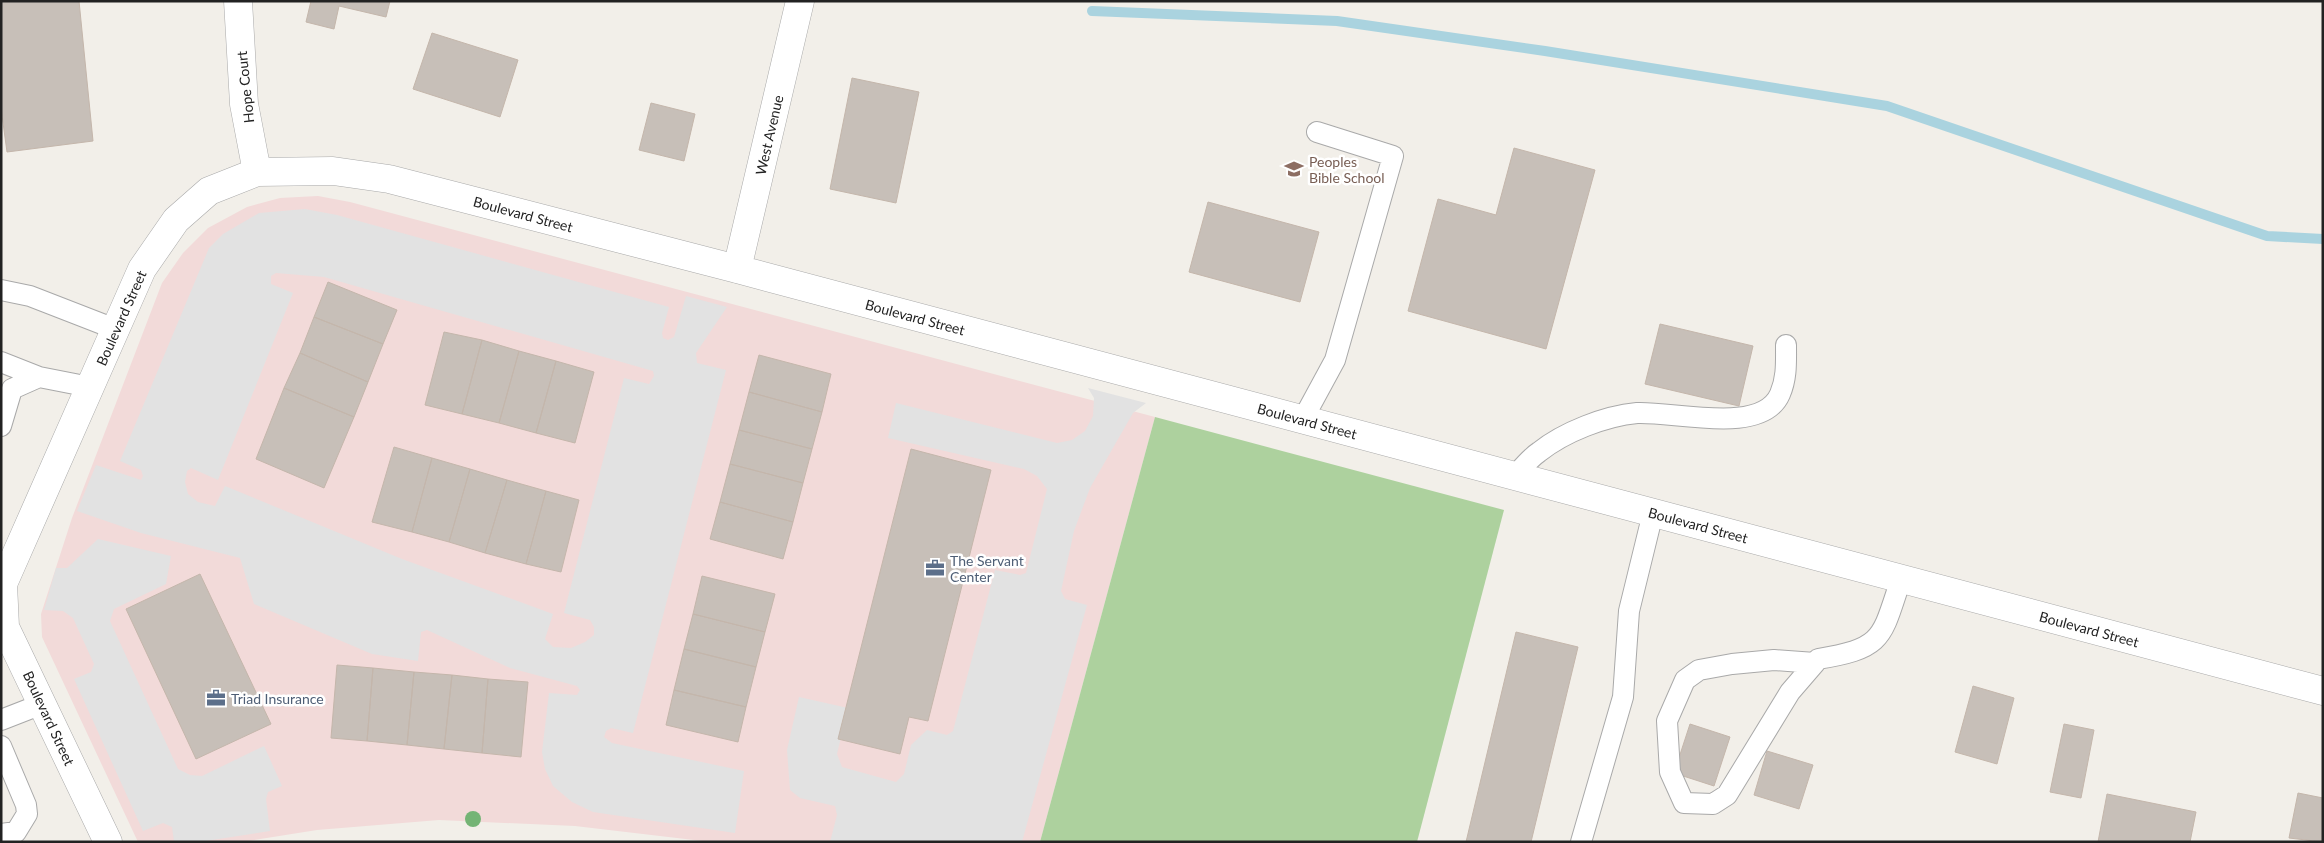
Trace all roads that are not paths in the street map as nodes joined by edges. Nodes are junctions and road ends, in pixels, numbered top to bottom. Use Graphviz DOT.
graph roads {
  1 [pos="238,1"];
  2 [pos="800,1"];
  3 [pos="1317,132"];
  4 [pos="257,172"];
  5 [pos="737,269"];
  6 [pos="1,290"];
  7 [pos="115,329"];
  8 [pos="1786,345"];
  9 [pos="1,362"];
  10 [pos="39,377"];
  11 [pos="90,388"];
  12 [pos="1303,420"];
  13 [pos="1,426"];
  14 [pos="1515,476"];
  15 [pos="1653,513"];
  16 [pos="1901,579"];
  17 [pos="2,584"];
  18 [pos="1815,663"];
  19 [pos="2323,691"];
  20 [pos="42,704"];
  21 [pos="1,720"];
  22 [pos="1,746"];
  23 [pos="1,834"];
  24 [pos="108,842"];
  25 [pos="1581,842"];
  1 -- 4 [label="street, Hope Court"];
  2 -- 5 [label="street, West Avenue"];
  3 -- 12 [label="lane"];
  4 -- 5 [label="street, Boulevard Street"];
  4 -- 7 [label="street, Boulevard Street"];
  5 -- 12 [label="street, Boulevard Street"];
  6 -- 7 [label="lane"];
  7 -- 11 [label="street, Boulevard Street"];
  8 -- 14 [label="lane"];
  9 -- 10 [label="lane"];
  10 -- 11 [label="lane"];
  10 -- 13 [label="lane"];
  11 -- 17 [label="street, Boulevard Street"];
  12 -- 14 [label="street, Boulevard Street"];
  14 -- 15 [label="street, Boulevard Street"];
  15 -- 16 [label="street, Boulevard Street"];
  15 -- 25 [label="lane"];
  16 -- 18 [label="lane"];
  16 -- 19 [label="street, Boulevard Street"];
  17 -- 20 [label="street, Boulevard Street"];
  18 -- 18 [label="lane"];
  20 -- 21 [label="lane"];
  20 -- 24 [label="street, Boulevard Street"];
  22 -- 23 [label="lane"];
}
